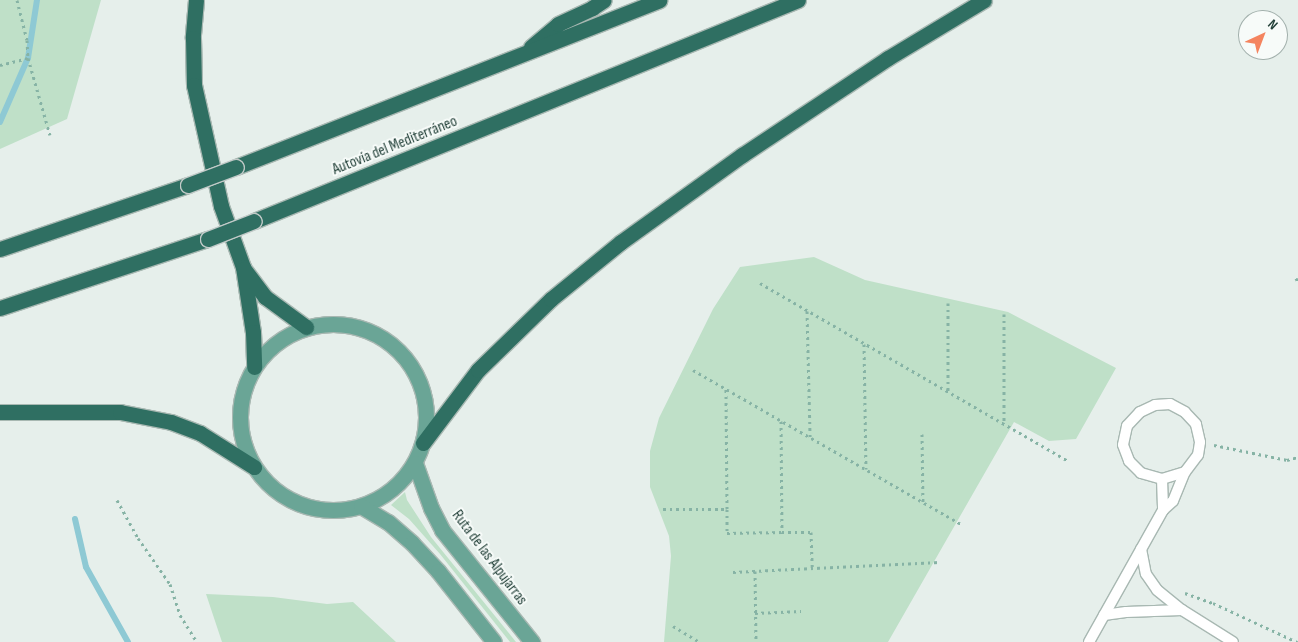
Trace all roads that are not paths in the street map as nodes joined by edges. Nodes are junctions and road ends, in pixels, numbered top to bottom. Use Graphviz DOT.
graph roads {
  1 [pos="196,0"];
  2 [pos="604,0"];
  3 [pos="659,0"];
  4 [pos="798,0"];
  5 [pos="984,0"];
  6 [pos="520,57"];
  7 [pos="0,249"];
  8 [pos="243,267"];
  9 [pos="0,308"];
  10 [pos="306,327"];
  11 [pos="254,366"];
  12 [pos="0,412"];
  13 [pos="423,443"];
  14 [pos="415,463"];
  15 [pos="254,467"];
  16 [pos="1184,472"];
  17 [pos="1162,479"];
  18 [pos="361,506"];
  19 [pos="1163,510"];
  20 [pos="1141,549"];
  21 [pos="1182,610"];
  22 [pos="1104,615"];
  23 [pos="494,642"];
  24 [pos="532,642"];
  25 [pos="1089,642"];
  26 [pos="1233,642"];
  1 -- 8 [label="highway"];
  2 -- 6 [label="highway"];
  3 -- 6 [label="highway"];
  4 -- 9 [label="highway, Autovía del Mediterráneo, bridge"];
  5 -- 13 [label="highway"];
  6 -- 7 [label="highway, bridge"];
  8 -- 10 [label="highway"];
  8 -- 11 [label="highway"];
  10 -- 11 [label="main road"];
  10 -- 13 [label="main road"];
  11 -- 15 [label="main road"];
  12 -- 15 [label="highway"];
  13 -- 14 [label="main road"];
  14 -- 18 [label="main road"];
  14 -- 24 [label="main road, Ruta de las Alpujarras"];
  15 -- 18 [label="main road"];
  16 -- 17 [label="lane"];
  16 -- 17 [label="lane"];
  16 -- 19 [label="lane"];
  17 -- 19 [label="lane"];
  18 -- 23 [label="main road"];
  19 -- 20 [label="lane"];
  20 -- 21 [label="lane"];
  20 -- 22 [label="lane"];
  21 -- 22 [label="lane"];
  21 -- 26 [label="lane"];
  22 -- 25 [label="lane"];
}
